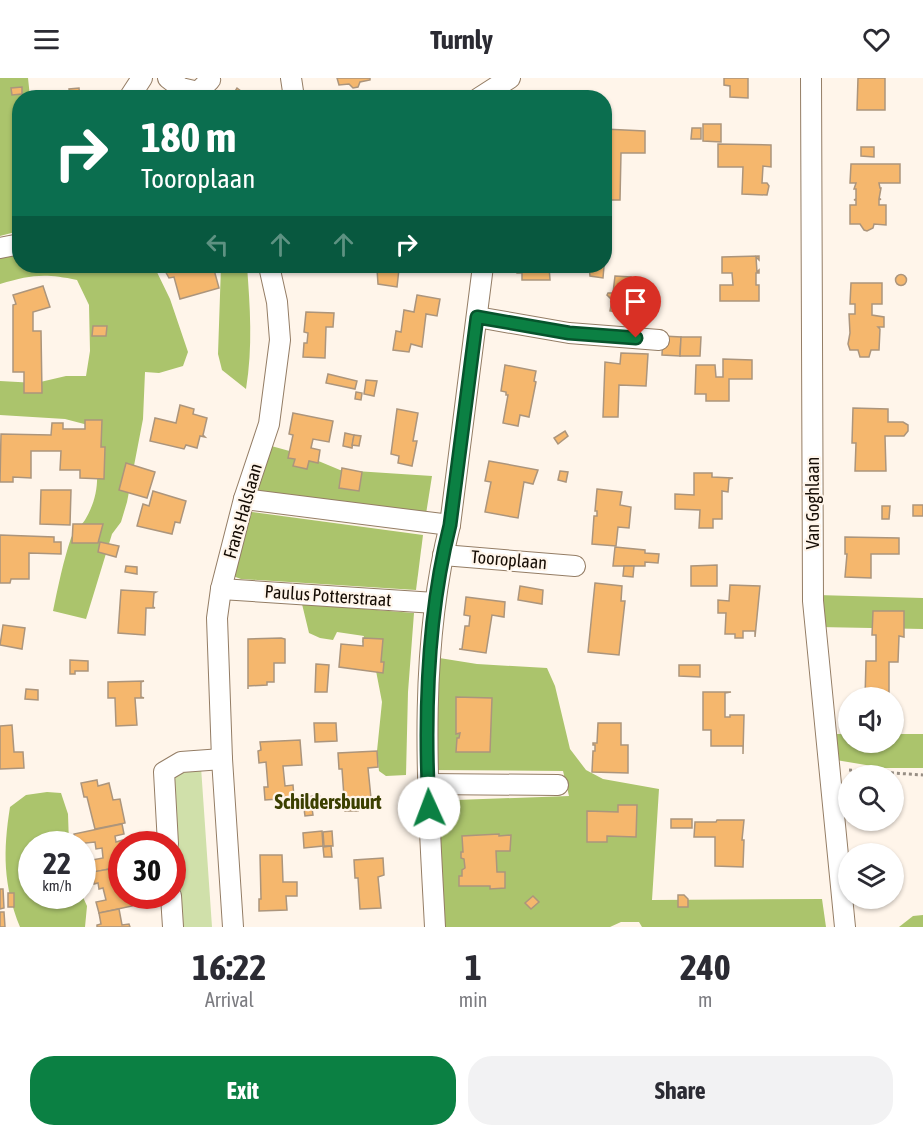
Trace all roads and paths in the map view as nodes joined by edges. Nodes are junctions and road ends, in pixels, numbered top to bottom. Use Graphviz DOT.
graph roads {
  1 [pos="168,78"];
  2 [pos="209,78"];
  3 [pos="510,78"];
  4 [pos="811,78"];
  5 [pos="190,90"];
  6 [pos="200,90"];
  7 [pos="491,90"];
  8 [pos="271,273"];
  9 [pos="482,273"];
  10 [pos="477,317"];
  11 [pos="659,340"];
  12 [pos="244,499"];
  13 [pos="450,525"];
  14 [pos="442,555"];
  15 [pos="575,566"];
  16 [pos="222,589"];
  17 [pos="435,603"];
  18 [pos="222,759"];
  19 [pos="829,766"];
  20 [pos="923,775"];
  21 [pos="427,784"];
  22 [pos="558,785"];
  23 [pos="167,831"];
  24 [pos="171,909"];
  25 [pos="172,927"];
  26 [pos="233,927"];
  27 [pos="435,927"];
  28 [pos="845,927"];
  1 -- 5 [label="street"];
  2 -- 6 [label="street"];
  3 -- 7 [label="street"];
  4 -- 19 [label="street, Van Goghlaan"];
  8 -- 12 [label="street, Frans Halslaan"];
  9 -- 10 [label="street, Tooroplaan"];
  10 -- 11 [label="street"];
  10 -- 13 [label="street, Tooroplaan"];
  12 -- 13 [label="street"];
  12 -- 16 [label="street, Frans Halslaan"];
  13 -- 14 [label="street, Tooroplaan"];
  14 -- 15 [label="street, Tooroplaan"];
  14 -- 17 [label="street, Tooroplaan"];
  16 -- 17 [label="street, Paulus Potterstraat"];
  16 -- 18 [label="street, Frans Halslaan"];
  17 -- 21 [label="street, Tooroplaan"];
  18 -- 23 [label="street"];
  18 -- 26 [label="street, Frans Halslaan"];
  19 -- 20 [label="path"];
  19 -- 28 [label="street, Van Goghlaan"];
  21 -- 22 [label="street"];
  21 -- 27 [label="street, Tooroplaan"];
  24 -- 25 [label="street"];
}
